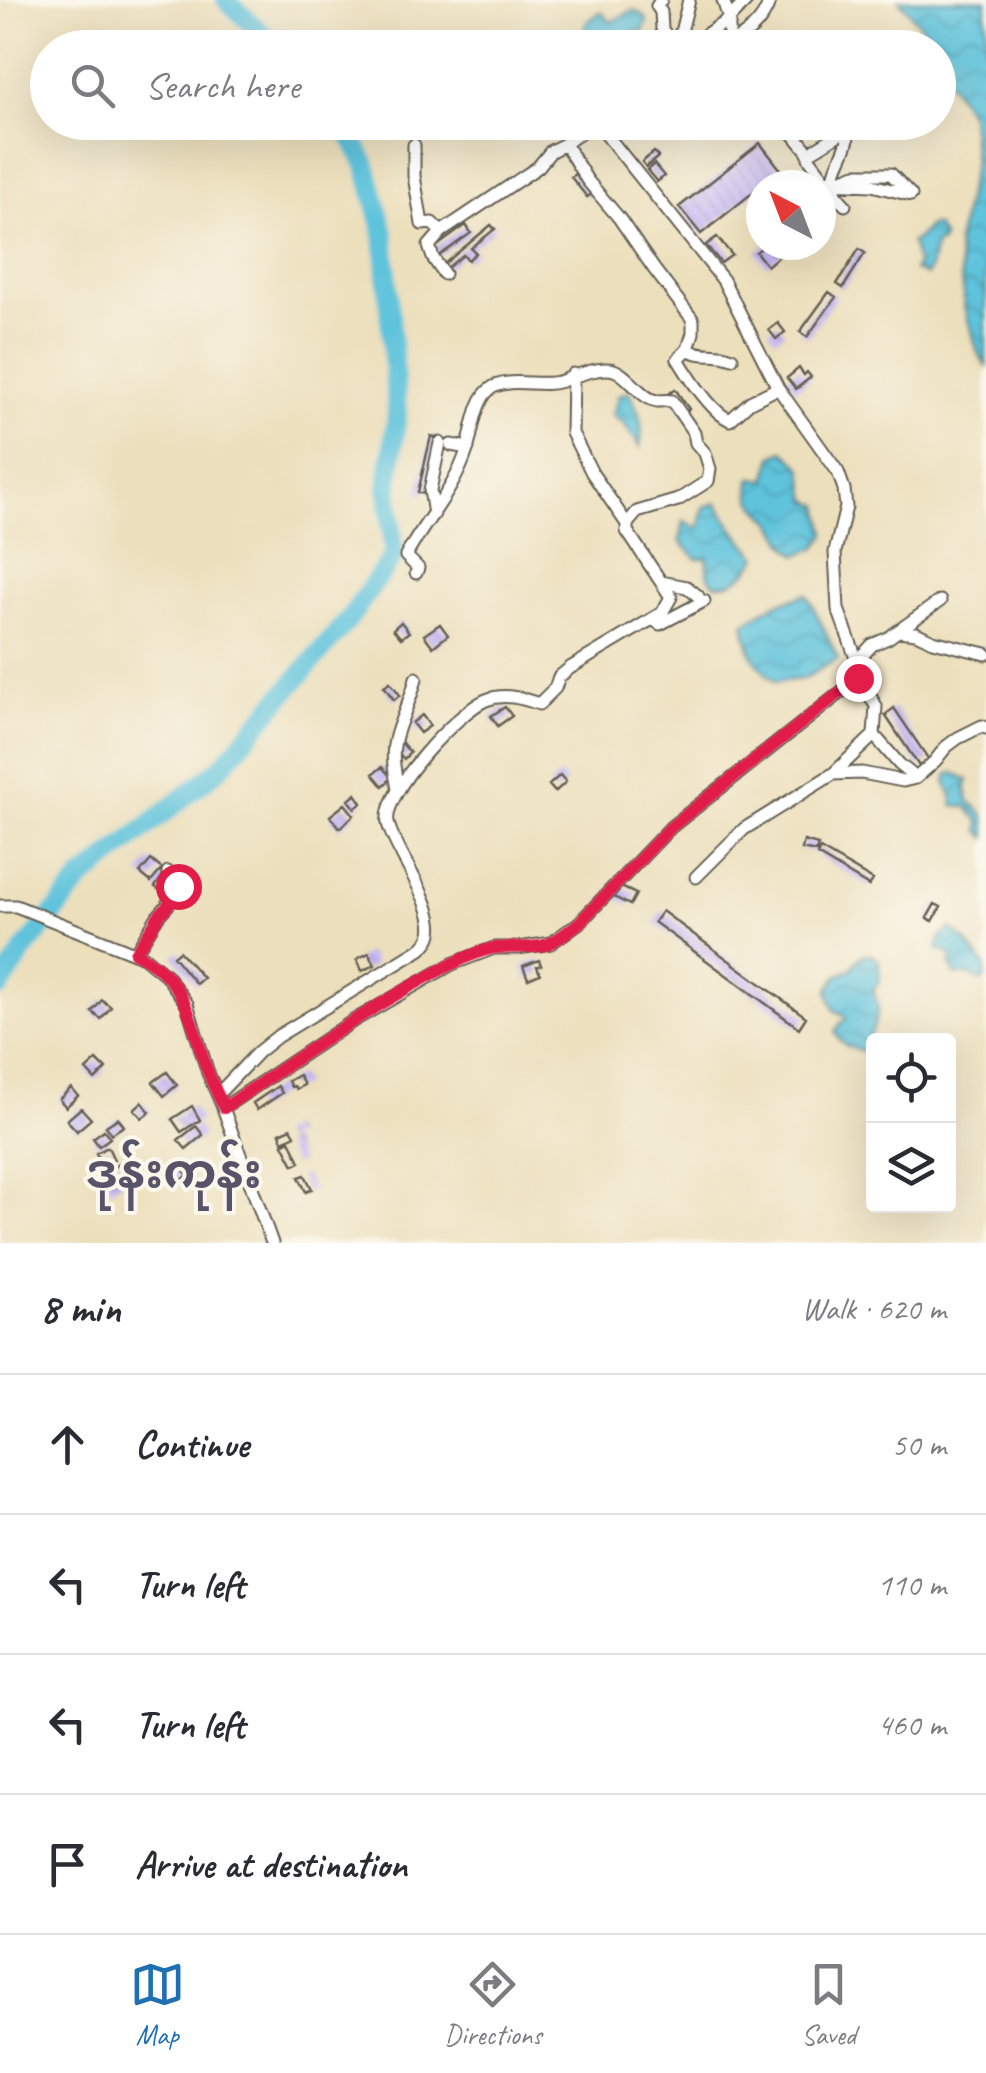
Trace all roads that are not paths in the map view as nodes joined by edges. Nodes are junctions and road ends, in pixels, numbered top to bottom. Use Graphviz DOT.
graph roads {
  1 [pos="661,0"];
  2 [pos="690,0"];
  3 [pos="722,0"];
  4 [pos="747,0"];
  5 [pos="770,0"];
  6 [pos="729,19"];
  7 [pos="663,30"];
  8 [pos="681,30"];
  9 [pos="712,30"];
  10 [pos="728,30"];
  11 [pos="751,30"];
  12 [pos="571,140"];
  13 [pos="611,140"];
  14 [pos="798,140"];
  15 [pos="829,140"];
  16 [pos="848,140"];
  17 [pos="566,144"];
  18 [pos="414,145"];
  19 [pos="809,154"];
  20 [pos="818,170"];
  21 [pos="834,170"];
  22 [pos="835,182"];
  23 [pos="836,194"];
  24 [pos="845,204"];
  25 [pos="440,232"];
  26 [pos="444,274"];
  27 [pos="688,349"];
  28 [pos="732,358"];
  29 [pos="592,372"];
  30 [pos="574,374"];
  31 [pos="778,388"];
  32 [pos="574,390"];
  33 [pos="468,448"];
  34 [pos="434,514"];
  35 [pos="626,524"];
  36 [pos="416,572"];
  37 [pos="661,582"];
  38 [pos="698,596"];
  39 [pos="671,597"];
  40 [pos="940,601"];
  41 [pos="653,620"];
  42 [pos="898,631"];
  43 [pos="986,654"];
  44 [pos="859,674"];
  45 [pos="416,678"];
  46 [pos="986,728"];
  47 [pos="874,735"];
  48 [pos="833,774"];
  49 [pos="916,778"];
  50 [pos="398,789"];
  51 [pos="168,872"];
  52 [pos="696,877"];
  53 [pos="0,906"];
  54 [pos="135,953"];
  55 [pos="218,1094"];
  56 [pos="224,1108"];
  57 [pos="272,1243"];
  1 -- 7 [label="street"];
  2 -- 8 [label="street"];
  3 -- 6 [label="street"];
  4 -- 6 [label="street"];
  5 -- 11 [label="street"];
  6 -- 9 [label="street"];
  6 -- 10 [label="street"];
  12 -- 17 [label="street"];
  13 -- 31 [label="street"];
  14 -- 19 [label="street"];
  15 -- 19 [label="street"];
  16 -- 21 [label="street"];
  17 -- 25 [label="street"];
  17 -- 27 [label="street"];
  18 -- 25 [label="street"];
  19 -- 20 [label="street"];
  22 -- 22 [label="street"];
  23 -- 24 [label="street"];
  25 -- 26 [label="street"];
  27 -- 28 [label="street"];
  27 -- 31 [label="street"];
  29 -- 30 [label="street"];
  29 -- 32 [label="street"];
  29 -- 35 [label="street"];
  30 -- 32 [label="street"];
  30 -- 33 [label="street"];
  31 -- 44 [label="street"];
  32 -- 35 [label="street"];
  33 -- 34 [label="street"];
  33 -- 34 [label="street"];
  34 -- 36 [label="street"];
  35 -- 37 [label="street"];
  37 -- 38 [label="street"];
  37 -- 39 [label="street"];
  38 -- 39 [label="street"];
  38 -- 41 [label="street"];
  39 -- 41 [label="street"];
  40 -- 42 [label="street"];
  41 -- 50 [label="street"];
  42 -- 43 [label="street"];
  42 -- 44 [label="street"];
  44 -- 47 [label="street"];
  44 -- 56 [label="street"];
  45 -- 50 [label="street"];
  46 -- 49 [label="street"];
  47 -- 48 [label="street"];
  47 -- 49 [label="street"];
  48 -- 49 [label="street"];
  48 -- 52 [label="street"];
  50 -- 55 [label="street"];
  51 -- 54 [label="street"];
  53 -- 54 [label="street"];
  54 -- 55 [label="street"];
  55 -- 56 [label="street"];
  56 -- 57 [label="street"];
}
